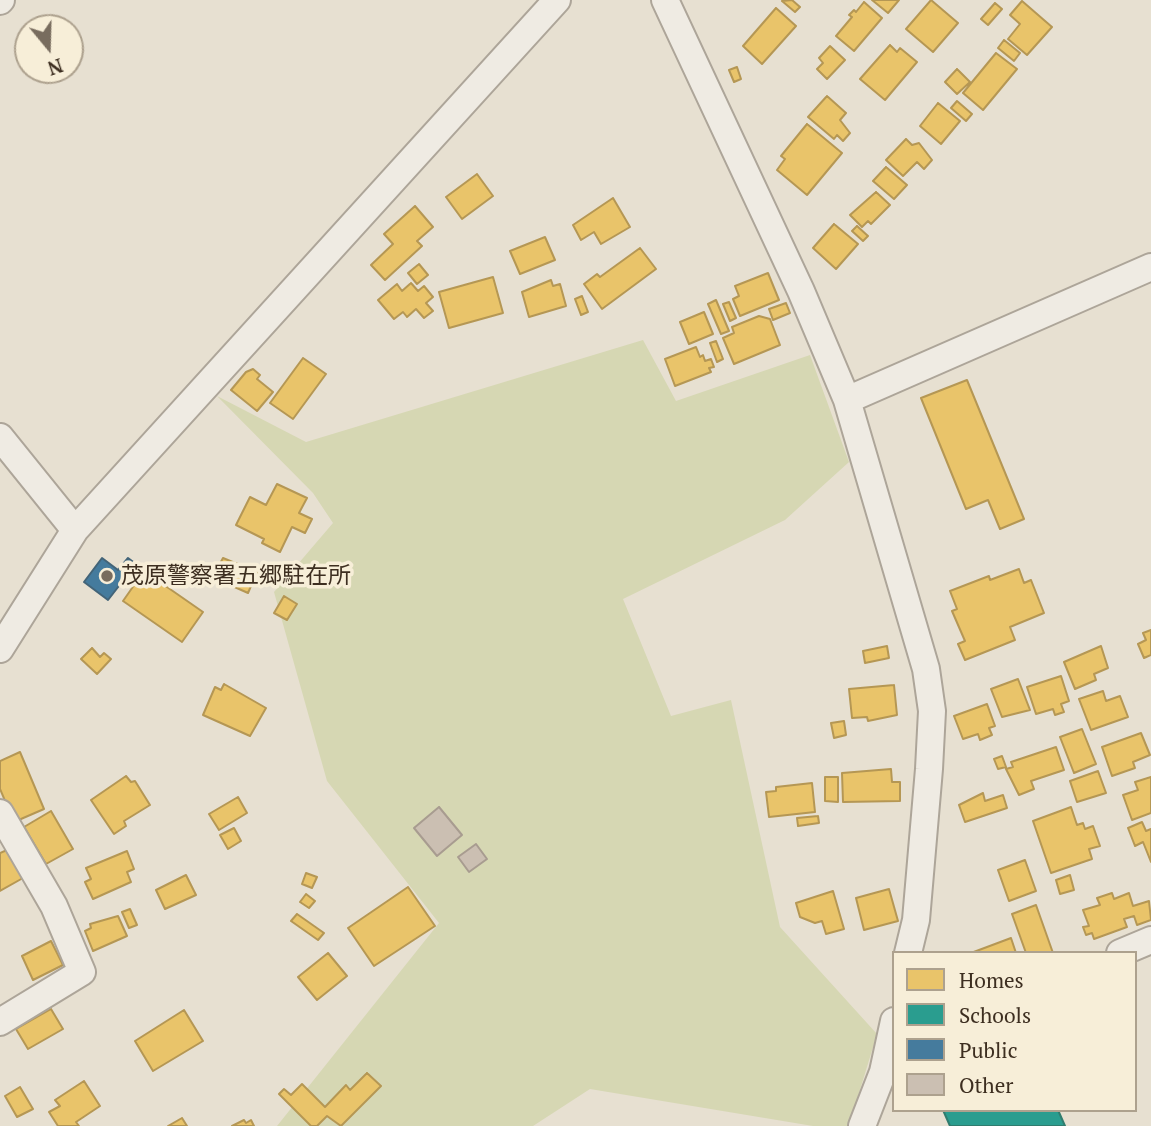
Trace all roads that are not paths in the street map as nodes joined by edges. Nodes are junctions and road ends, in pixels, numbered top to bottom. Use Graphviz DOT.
graph roads {
  1 [pos="557,0"];
  2 [pos="665,0"];
  3 [pos="1151,267"];
  4 [pos="847,400"];
  5 [pos="0,438"];
  6 [pos="75,530"];
  7 [pos="0,649"];
  8 [pos="0,813"];
  9 [pos="1151,940"];
  10 [pos="908,951"];
  11 [pos="1125,951"];
  12 [pos="0,1022"];
  13 [pos="892,1034"];
  14 [pos="862,1126"];
  1 -- 6 [label="street"];
  2 -- 4 [label="street"];
  3 -- 4 [label="street"];
  4 -- 10 [label="street"];
  5 -- 6 [label="street"];
  6 -- 7 [label="street"];
  8 -- 12 [label="street"];
  9 -- 11 [label="street"];
  13 -- 14 [label="street"];
}
